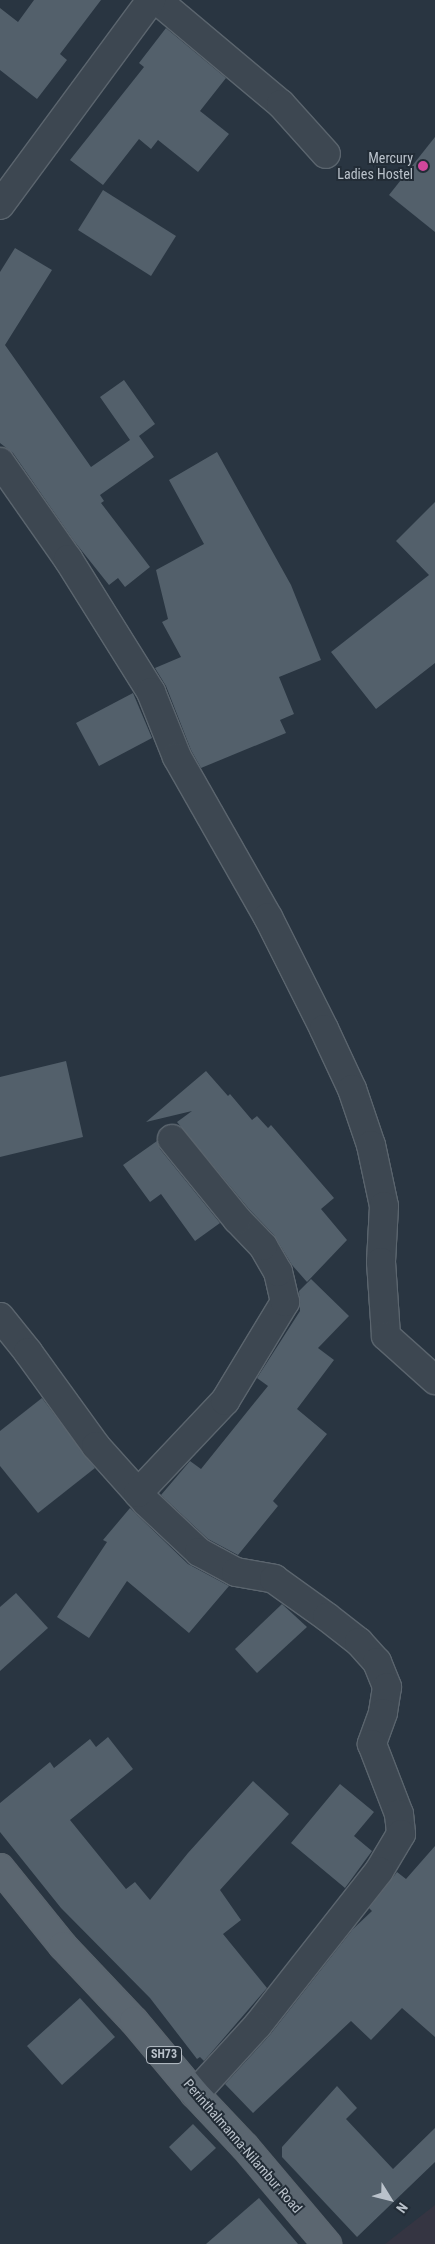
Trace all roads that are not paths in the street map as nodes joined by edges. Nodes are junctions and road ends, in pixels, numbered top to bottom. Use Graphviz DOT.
graph roads {
  1 [pos="151,0"];
  2 [pos="157,0"];
  3 [pos="326,154"];
  4 [pos="0,205"];
  5 [pos="0,462"];
  6 [pos="172,1139"];
  7 [pos="0,1317"];
  8 [pos="435,1380"];
  9 [pos="138,1493"];
  10 [pos="0,1868"];
  11 [pos="195,2094"];
  12 [pos="327,2244"];
  1 -- 4 [label="street"];
  2 -- 3 [label="street"];
  5 -- 8 [label="street"];
  6 -- 9 [label="street"];
  7 -- 9 [label="street"];
  9 -- 11 [label="street"];
  10 -- 11 [label="main road, Perinthalmanna-Nilambur Road / SH73"];
  11 -- 12 [label="main road, Perinthalmanna-Nilambur Road / SH73"];
}
